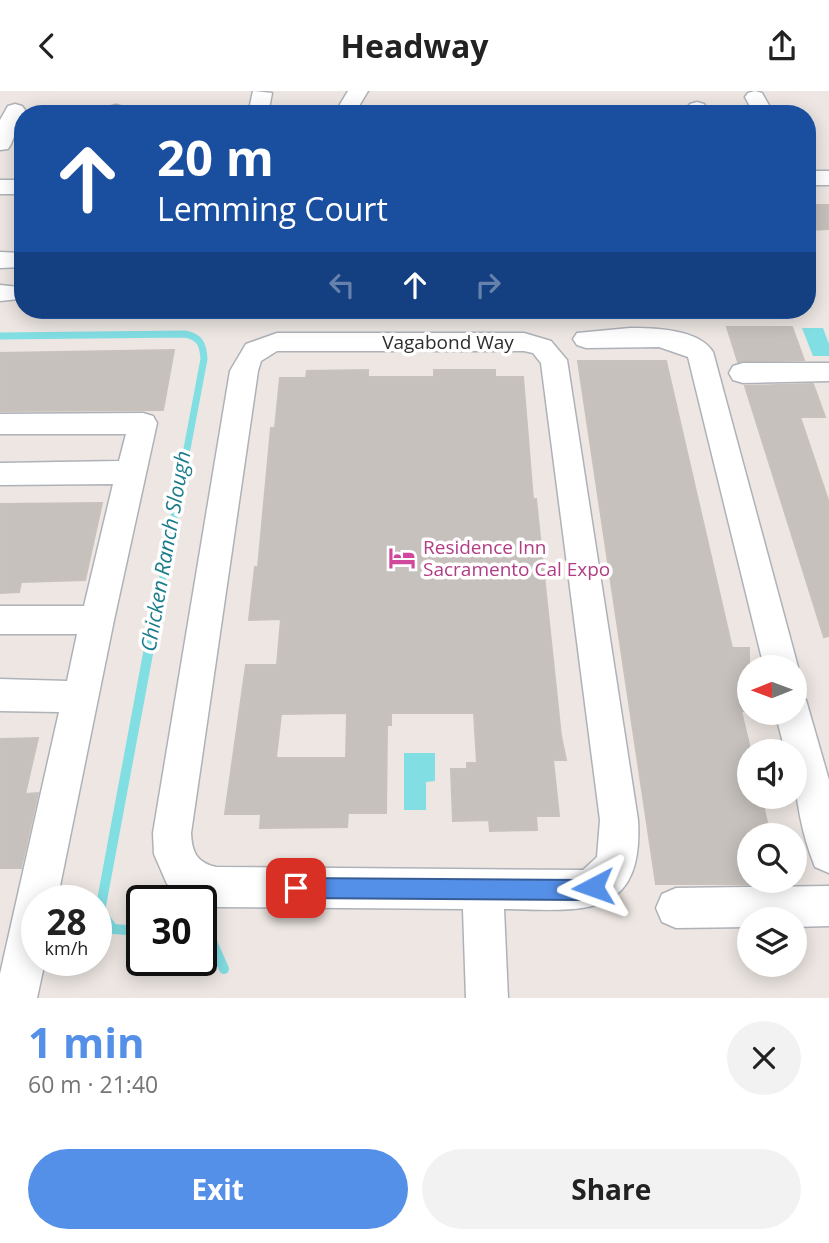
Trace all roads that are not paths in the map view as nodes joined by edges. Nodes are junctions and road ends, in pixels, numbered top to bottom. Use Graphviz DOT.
graph roads {
  1 [pos="14,112"];
  2 [pos="0,144"];
  3 [pos="586,339"];
  4 [pos="743,373"];
  5 [pos="829,373"];
  6 [pos="0,424"];
  7 [pos="131,472"];
  8 [pos="0,474"];
  9 [pos="0,620"];
  10 [pos="97,620"];
  11 [pos="778,655"];
  12 [pos="0,695"];
  13 [pos="80,697"];
  14 [pos="796,725"];
  15 [pos="829,853"];
  16 [pos="40,885"];
  17 [pos="483,890"];
  18 [pos="829,906"];
  19 [pos="676,908"];
  20 [pos="21,975"];
  21 [pos="16,998"];
  22 [pos="487,998"];
  1 -- 2 [label="street"];
  3 -- 11 [label="street"];
  4 -- 5 [label="street"];
  6 -- 7 [label="street"];
  7 -- 8 [label="street"];
  7 -- 10 [label="street"];
  9 -- 10 [label="street"];
  10 -- 13 [label="street"];
  12 -- 13 [label="street"];
  13 -- 16 [label="street"];
  14 -- 15 [label="street"];
  17 -- 17 [label="street, Vagabond Way"];
  17 -- 22 [label="street"];
  18 -- 19 [label="street"];
  20 -- 21 [label="street"];
}
